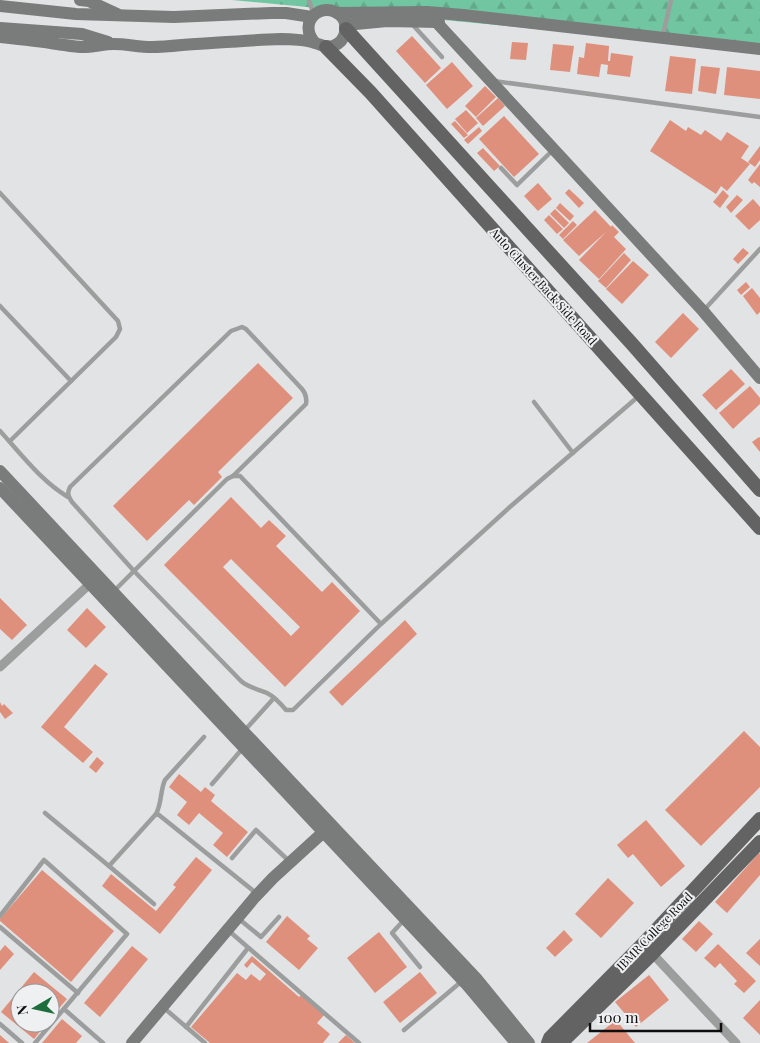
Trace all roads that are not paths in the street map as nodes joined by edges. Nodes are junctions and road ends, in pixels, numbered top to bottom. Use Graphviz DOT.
graph roads {
  1 [pos="80,0"];
  2 [pos="309,0"];
  3 [pos="671,0"];
  4 [pos="0,6"];
  5 [pos="337,13"];
  6 [pos="121,16"];
  7 [pos="312,16"];
  8 [pos="431,16"];
  9 [pos="410,21"];
  10 [pos="346,27"];
  11 [pos="0,28"];
  12 [pos="0,37"];
  13 [pos="662,37"];
  14 [pos="113,44"];
  15 [pos="320,45"];
  16 [pos="760,49"];
  17 [pos="442,57"];
  18 [pos="760,57"];
  19 [pos="490,80"];
  20 [pos="760,117"];
  21 [pos="554,149"];
  22 [pos="501,168"];
  23 [pos="0,193"];
  24 [pos="760,248"];
  25 [pos="0,306"];
  26 [pos="703,312"];
  27 [pos="760,378"];
  28 [pos="71,381"];
  29 [pos="641,394"];
  30 [pos="534,402"];
  31 [pos="0,431"];
  32 [pos="10,442"];
  33 [pos="573,454"];
  34 [pos="0,471"];
  35 [pos="233,476"];
  36 [pos="4,489"];
  37 [pos="760,490"];
  38 [pos="68,496"];
  39 [pos="760,528"];
  40 [pos="134,571"];
  41 [pos="95,580"];
  42 [pos="113,592"];
  43 [pos="381,624"];
  44 [pos="0,667"];
  45 [pos="274,698"];
  46 [pos="244,732"];
  47 [pos="204,737"];
  48 [pos="251,750"];
  49 [pos="212,784"];
  50 [pos="45,813"];
  51 [pos="156,814"];
  52 [pos="760,819"];
  53 [pos="327,828"];
  54 [pos="760,842"];
  55 [pos="232,858"];
  56 [pos="290,862"];
  57 [pos="109,866"];
  58 [pos="258,895"];
  59 [pos="154,904"];
  60 [pos="0,916"];
  61 [pos="279,917"];
  62 [pos="238,918"];
  63 [pos="406,919"];
  64 [pos="0,927"];
  65 [pos="227,930"];
  66 [pos="248,948"];
  67 [pos="647,949"];
  68 [pos="420,968"];
  69 [pos="463,980"];
  70 [pos="78,992"];
  71 [pos="163,1007"];
  72 [pos="64,1009"];
  73 [pos="0,1024"];
  74 [pos="186,1027"];
  75 [pos="404,1030"];
  76 [pos="22,1043"];
  77 [pos="35,1043"];
  78 [pos="103,1043"];
  79 [pos="132,1043"];
  80 [pos="205,1043"];
  81 [pos="359,1043"];
  82 [pos="516,1043"];
  83 [pos="529,1043"];
  84 [pos="548,1043"];
  85 [pos="561,1043"];
  86 [pos="736,1043"];
  1 -- 6 [label="main road"];
  2 -- 7 [label="lane"];
  3 -- 13 [label="lane"];
  4 -- 6 [label="main road"];
  5 -- 7 [label="main road"];
  5 -- 8 [label="main road"];
  5 -- 10 [label="main road, Auto Cluster Back Side Road"];
  6 -- 7 [label="main road"];
  7 -- 15 [label="main road"];
  8 -- 9 [label="main road"];
  8 -- 13 [label="main road"];
  8 -- 18 [label="main road"];
  8 -- 19 [label="main road"];
  9 -- 10 [label="main road"];
  9 -- 17 [label="lane"];
  10 -- 15 [label="main road"];
  10 -- 37 [label="main road, Auto Cluster Back Side Road"];
  11 -- 14 [label="main road"];
  12 -- 14 [label="main road"];
  13 -- 16 [label="main road"];
  14 -- 15 [label="main road"];
  15 -- 29 [label="main road, Auto Cluster Back Side Road"];
  19 -- 20 [label="lane"];
  19 -- 21 [label="main road"];
  21 -- 22 [label="lane"];
  21 -- 26 [label="main road"];
  23 -- 28 [label="lane"];
  24 -- 26 [label="lane"];
  25 -- 28 [label="lane"];
  26 -- 27 [label="main road"];
  28 -- 32 [label="lane"];
  29 -- 33 [label="lane"];
  29 -- 39 [label="main road, Auto Cluster Back Side Road"];
  30 -- 33 [label="lane"];
  31 -- 32 [label="lane"];
  32 -- 38 [label="lane"];
  33 -- 43 [label="lane"];
  34 -- 36 [label="main road"];
  35 -- 38 [label="lane"];
  35 -- 40 [label="lane"];
  35 -- 43 [label="lane"];
  36 -- 41 [label="main road"];
  38 -- 40 [label="lane"];
  40 -- 42 [label="lane"];
  40 -- 45 [label="lane"];
  41 -- 42 [label="main road"];
  41 -- 44 [label="street"];
  41 -- 48 [label="main road"];
  42 -- 46 [label="main road"];
  43 -- 45 [label="lane"];
  45 -- 46 [label="lane"];
  46 -- 48 [label="main road"];
  47 -- 51 [label="lane"];
  48 -- 49 [label="lane"];
  48 -- 53 [label="main road"];
  50 -- 57 [label="lane"];
  51 -- 57 [label="lane"];
  51 -- 58 [label="lane"];
  52 -- 67 [label="main road, IBMR College Road"];
  53 -- 56 [label="main road"];
  53 -- 63 [label="main road"];
  53 -- 83 [label="main road"];
  54 -- 67 [label="main road, IBMR College Road"];
  55 -- 56 [label="lane"];
  56 -- 58 [label="main road"];
  57 -- 59 [label="lane"];
  58 -- 62 [label="main road"];
  60 -- 70 [label="lane"];
  61 -- 62 [label="lane"];
  62 -- 65 [label="main road"];
  63 -- 68 [label="lane"];
  63 -- 69 [label="main road"];
  64 -- 70 [label="lane"];
  65 -- 66 [label="lane"];
  65 -- 71 [label="main road"];
  66 -- 74 [label="lane"];
  66 -- 81 [label="lane"];
  67 -- 84 [label="main road, IBMR College Road"];
  67 -- 85 [label="main road, IBMR College Road"];
  67 -- 86 [label="street"];
  69 -- 75 [label="lane"];
  69 -- 82 [label="main road"];
  70 -- 72 [label="lane"];
  71 -- 74 [label="lane"];
  71 -- 79 [label="main road"];
  72 -- 77 [label="lane"];
  72 -- 78 [label="lane"];
  73 -- 76 [label="lane"];
  74 -- 80 [label="lane"];
}
